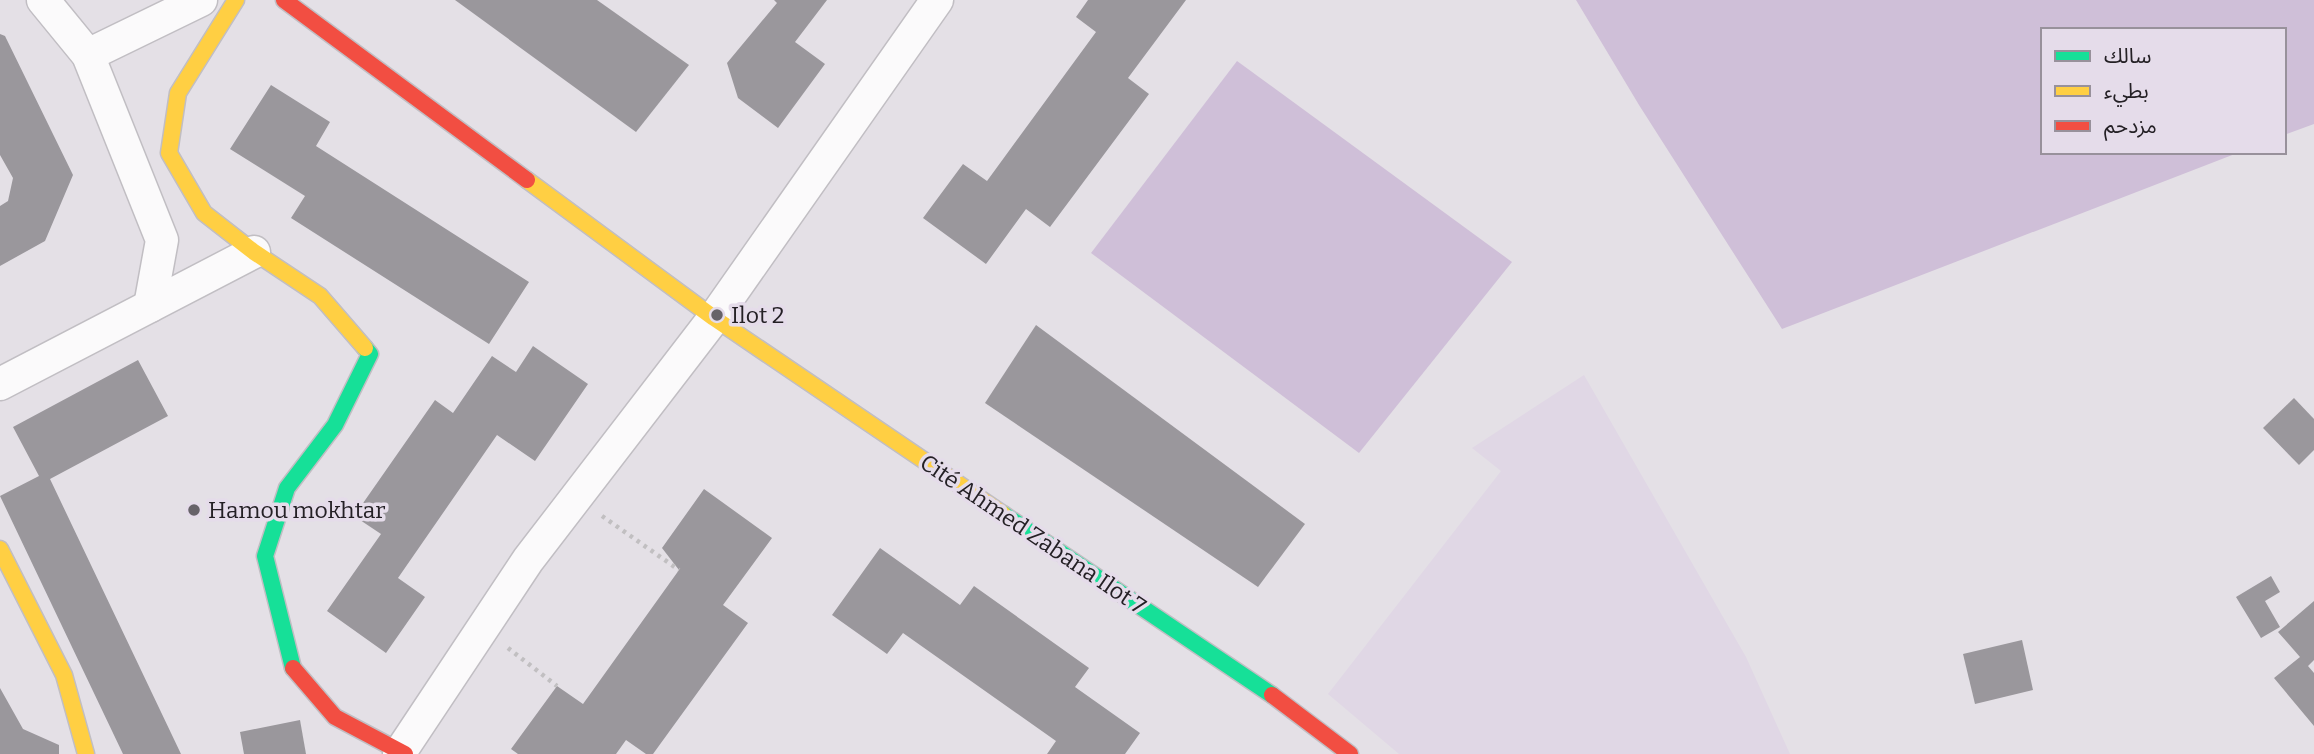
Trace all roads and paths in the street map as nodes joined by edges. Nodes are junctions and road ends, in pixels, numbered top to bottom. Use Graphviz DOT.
graph roads {
  1 [pos="43,0"];
  2 [pos="201,0"];
  3 [pos="236,0"];
  4 [pos="284,0"];
  5 [pos="937,0"];
  6 [pos="88,55"];
  7 [pos="254,253"];
  8 [pos="150,306"];
  9 [pos="714,318"];
  10 [pos="0,384"];
  11 [pos="609,523"];
  12 [pos="0,549"];
  13 [pos="679,570"];
  14 [pos="506,645"];
  15 [pos="557,686"];
  16 [pos="401,753"];
  17 [pos="86,754"];
  18 [pos="1350,754"];
  1 -- 6 [label="street"];
  2 -- 6 [label="street"];
  3 -- 7 [label="street"];
  4 -- 9 [label="street, Cité Ahmed Zabana Ilot 7"];
  5 -- 9 [label="street"];
  6 -- 8 [label="street"];
  7 -- 8 [label="street"];
  7 -- 16 [label="street"];
  8 -- 10 [label="street"];
  9 -- 16 [label="street"];
  9 -- 18 [label="street, Cité Ahmed Zabana Ilot 7"];
  11 -- 13 [label="path"];
  12 -- 17 [label="street"];
  14 -- 15 [label="path"];
}
